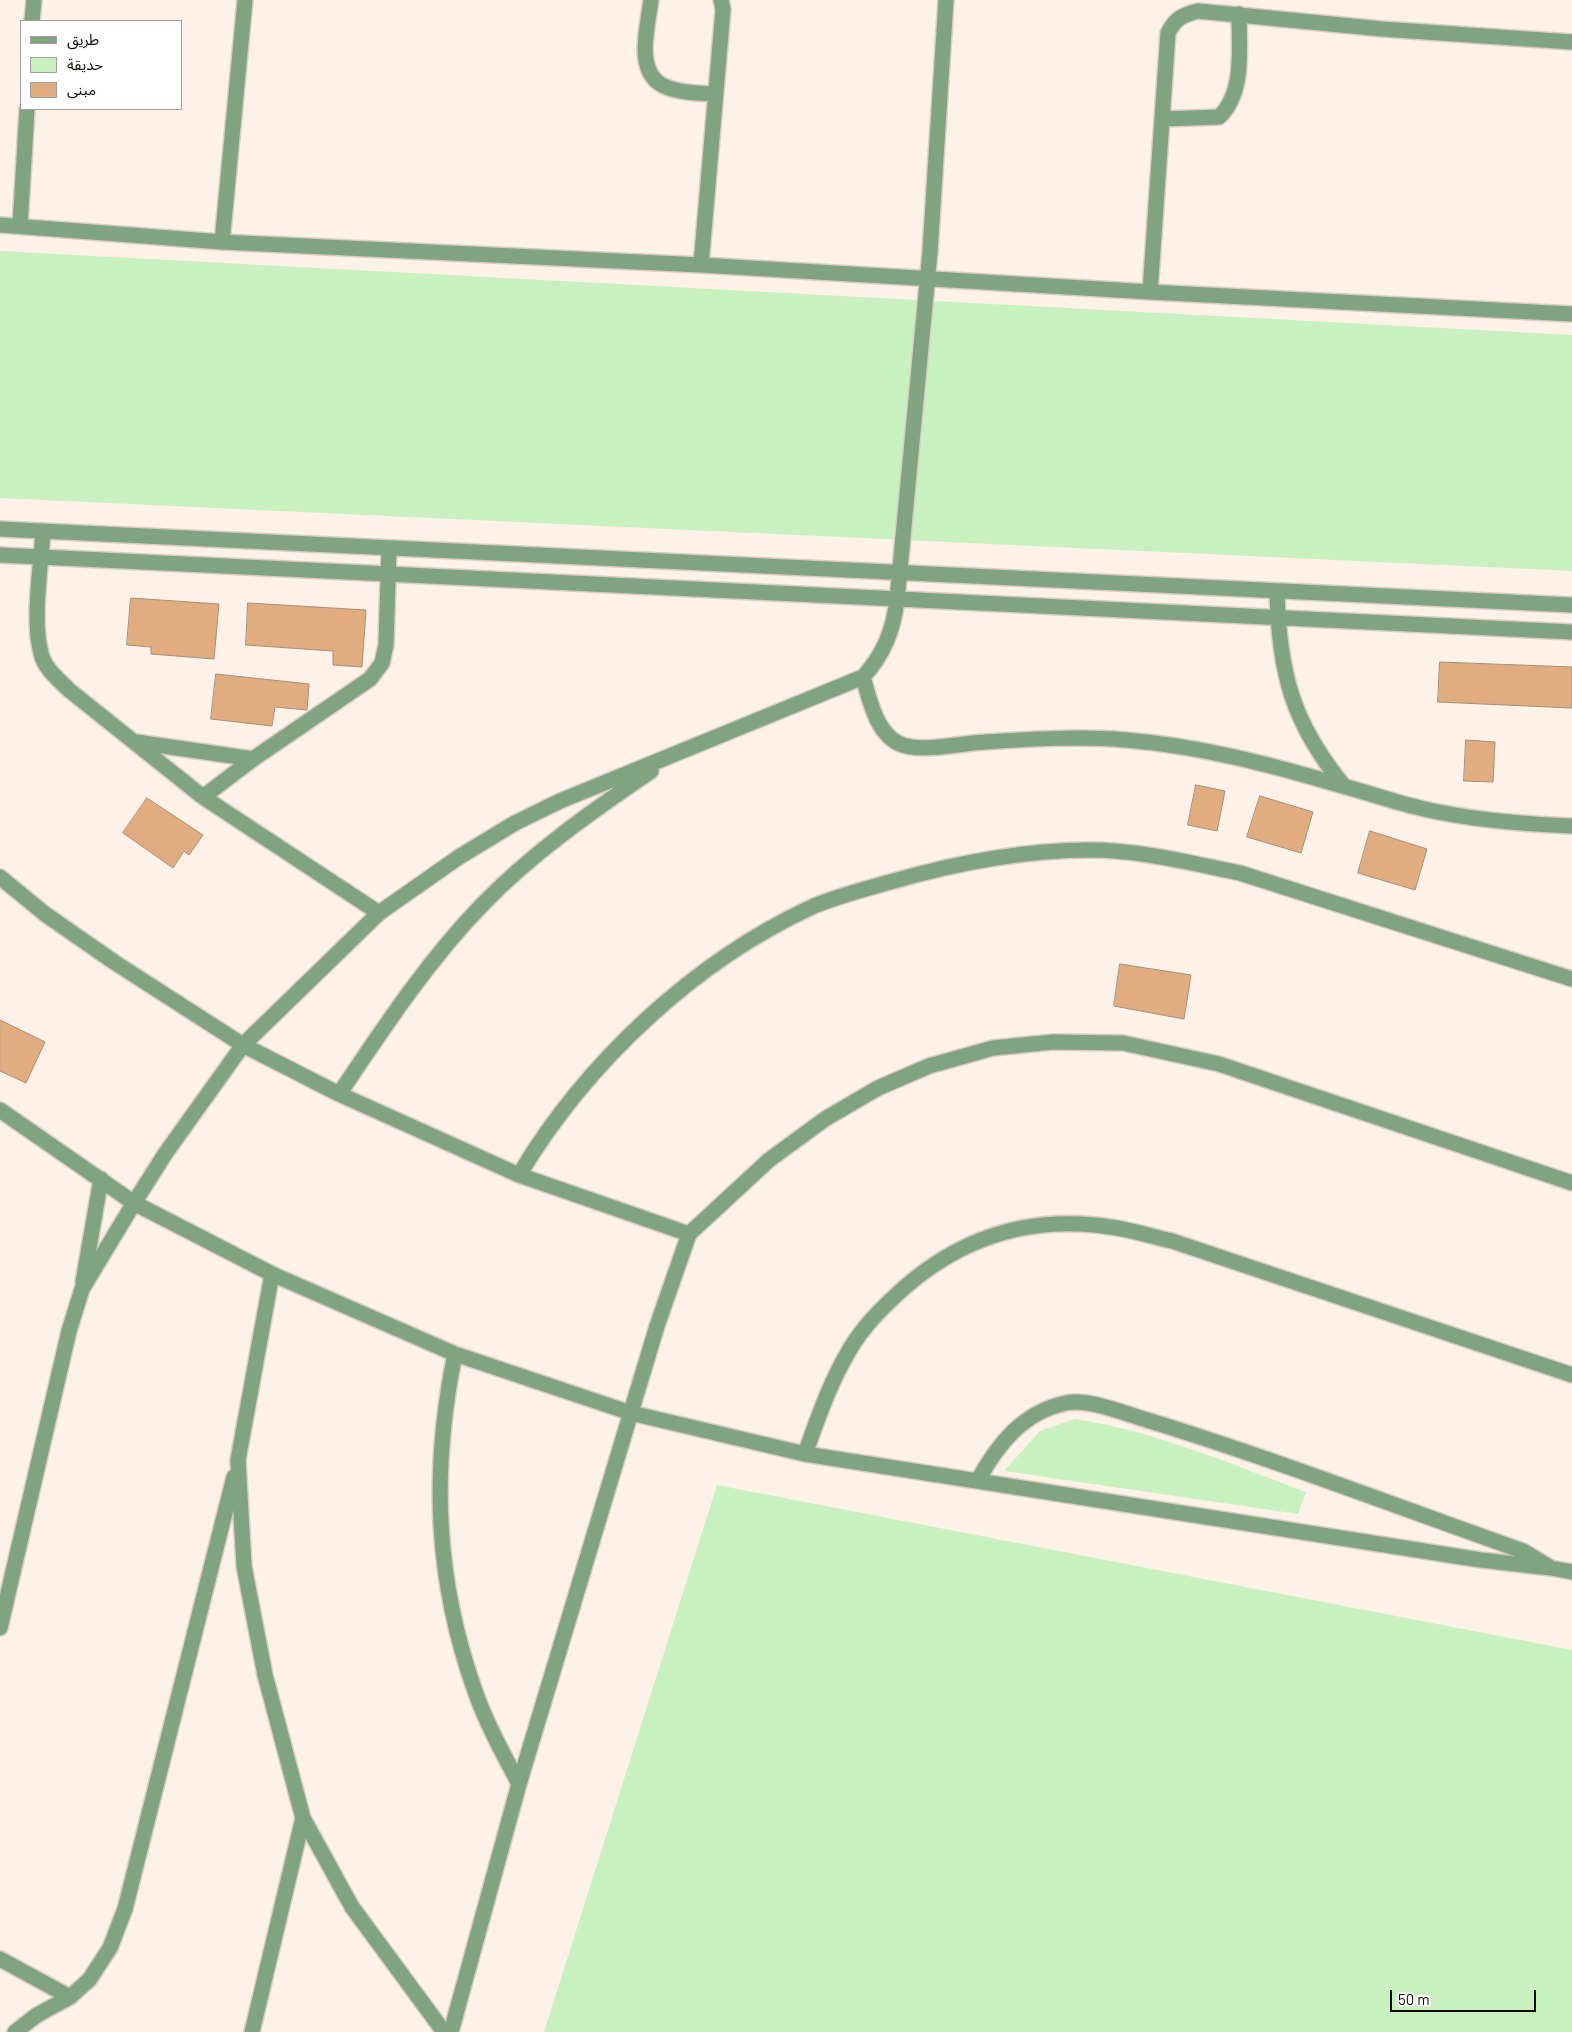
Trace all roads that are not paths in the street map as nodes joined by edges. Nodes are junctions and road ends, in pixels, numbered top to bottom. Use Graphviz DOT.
graph roads {
  1 [pos="34,0"];
  2 [pos="246,0"];
  3 [pos="651,0"];
  4 [pos="722,0"];
  5 [pos="946,0"];
  6 [pos="1238,14"];
  7 [pos="32,20"];
  8 [pos="1572,42"];
  9 [pos="714,94"];
  10 [pos="27,110"];
  11 [pos="1162,119"];
  12 [pos="0,226"];
  13 [pos="20,226"];
  14 [pos="222,242"];
  15 [pos="701,265"];
  16 [pos="926,278"];
  17 [pos="1150,292"];
  18 [pos="1572,314"];
  19 [pos="0,530"];
  20 [pos="43,532"];
  21 [pos="389,548"];
  22 [pos="0,555"];
  23 [pos="41,557"];
  24 [pos="899,574"];
  25 [pos="389,575"];
  26 [pos="1277,592"];
  27 [pos="897,600"];
  28 [pos="1572,605"];
  29 [pos="1278,619"];
  30 [pos="1572,632"];
  31 [pos="863,677"];
  32 [pos="134,742"];
  33 [pos="674,756"];
  34 [pos="252,759"];
  35 [pos="1344,786"];
  36 [pos="203,797"];
  37 [pos="1572,826"];
  38 [pos="0,877"];
  39 [pos="379,913"];
  40 [pos="1572,979"];
  41 [pos="243,1045"];
  42 [pos="339,1094"];
  43 [pos="0,1110"];
  44 [pos="519,1175"];
  45 [pos="101,1179"];
  46 [pos="1572,1183"];
  47 [pos="134,1203"];
  48 [pos="689,1234"];
  49 [pos="272,1274"];
  50 [pos="82,1289"];
  51 [pos="455,1354"];
  52 [pos="1572,1375"];
  53 [pos="631,1413"];
  54 [pos="805,1454"];
  55 [pos="238,1460"];
  56 [pos="978,1480"];
  57 [pos="1551,1568"];
  58 [pos="1572,1572"];
  59 [pos="0,1628"];
  60 [pos="519,1784"];
  61 [pos="303,1818"];
  62 [pos="0,1960"];
  63 [pos="70,1997"];
  64 [pos="15,2032"];
  65 [pos="252,2032"];
  66 [pos="444,2032"];
  67 [pos="451,2032"];
  1 -- 7 [label="street"];
  2 -- 14 [label="street"];
  3 -- 9 [label="street"];
  4 -- 9 [label="street"];
  5 -- 16 [label="street"];
  6 -- 8 [label="street"];
  6 -- 11 [label="street"];
  6 -- 11 [label="street"];
  9 -- 15 [label="street"];
  10 -- 13 [label="street"];
  11 -- 17 [label="street"];
  12 -- 13 [label="street"];
  13 -- 14 [label="street"];
  14 -- 15 [label="street"];
  15 -- 16 [label="street"];
  16 -- 17 [label="street"];
  16 -- 24 [label="street"];
  17 -- 18 [label="street"];
  19 -- 20 [label="street"];
  20 -- 21 [label="street"];
  20 -- 23 [label="street"];
  21 -- 24 [label="street"];
  21 -- 25 [label="street"];
  22 -- 23 [label="street"];
  23 -- 25 [label="street"];
  23 -- 32 [label="street"];
  24 -- 26 [label="street"];
  24 -- 27 [label="street"];
  25 -- 27 [label="street"];
  25 -- 34 [label="street"];
  26 -- 28 [label="street"];
  26 -- 29 [label="street"];
  27 -- 29 [label="street"];
  27 -- 31 [label="street"];
  29 -- 30 [label="street"];
  29 -- 35 [label="street"];
  31 -- 33 [label="street"];
  31 -- 35 [label="street"];
  32 -- 34 [label="street"];
  32 -- 36 [label="street"];
  33 -- 39 [label="street"];
  33 -- 42 [label="street"];
  34 -- 36 [label="street"];
  35 -- 37 [label="street"];
  36 -- 39 [label="street"];
  38 -- 41 [label="street"];
  39 -- 41 [label="street"];
  40 -- 44 [label="street"];
  41 -- 42 [label="street"];
  41 -- 47 [label="street"];
  42 -- 44 [label="street"];
  43 -- 45 [label="street"];
  44 -- 48 [label="street"];
  45 -- 47 [label="street"];
  45 -- 50 [label="street"];
  46 -- 48 [label="street"];
  47 -- 49 [label="street"];
  47 -- 50 [label="street"];
  48 -- 53 [label="street"];
  49 -- 51 [label="street"];
  49 -- 55 [label="street"];
  50 -- 59 [label="street"];
  51 -- 53 [label="street"];
  51 -- 60 [label="street"];
  52 -- 54 [label="street"];
  53 -- 54 [label="street"];
  53 -- 60 [label="street"];
  54 -- 56 [label="street"];
  55 -- 61 [label="street"];
  55 -- 63 [label="street"];
  56 -- 57 [label="street"];
  56 -- 57 [label="street"];
  57 -- 58 [label="street"];
  60 -- 67 [label="street"];
  61 -- 65 [label="street"];
  61 -- 66 [label="street"];
  62 -- 63 [label="street"];
  63 -- 64 [label="street"];
}
